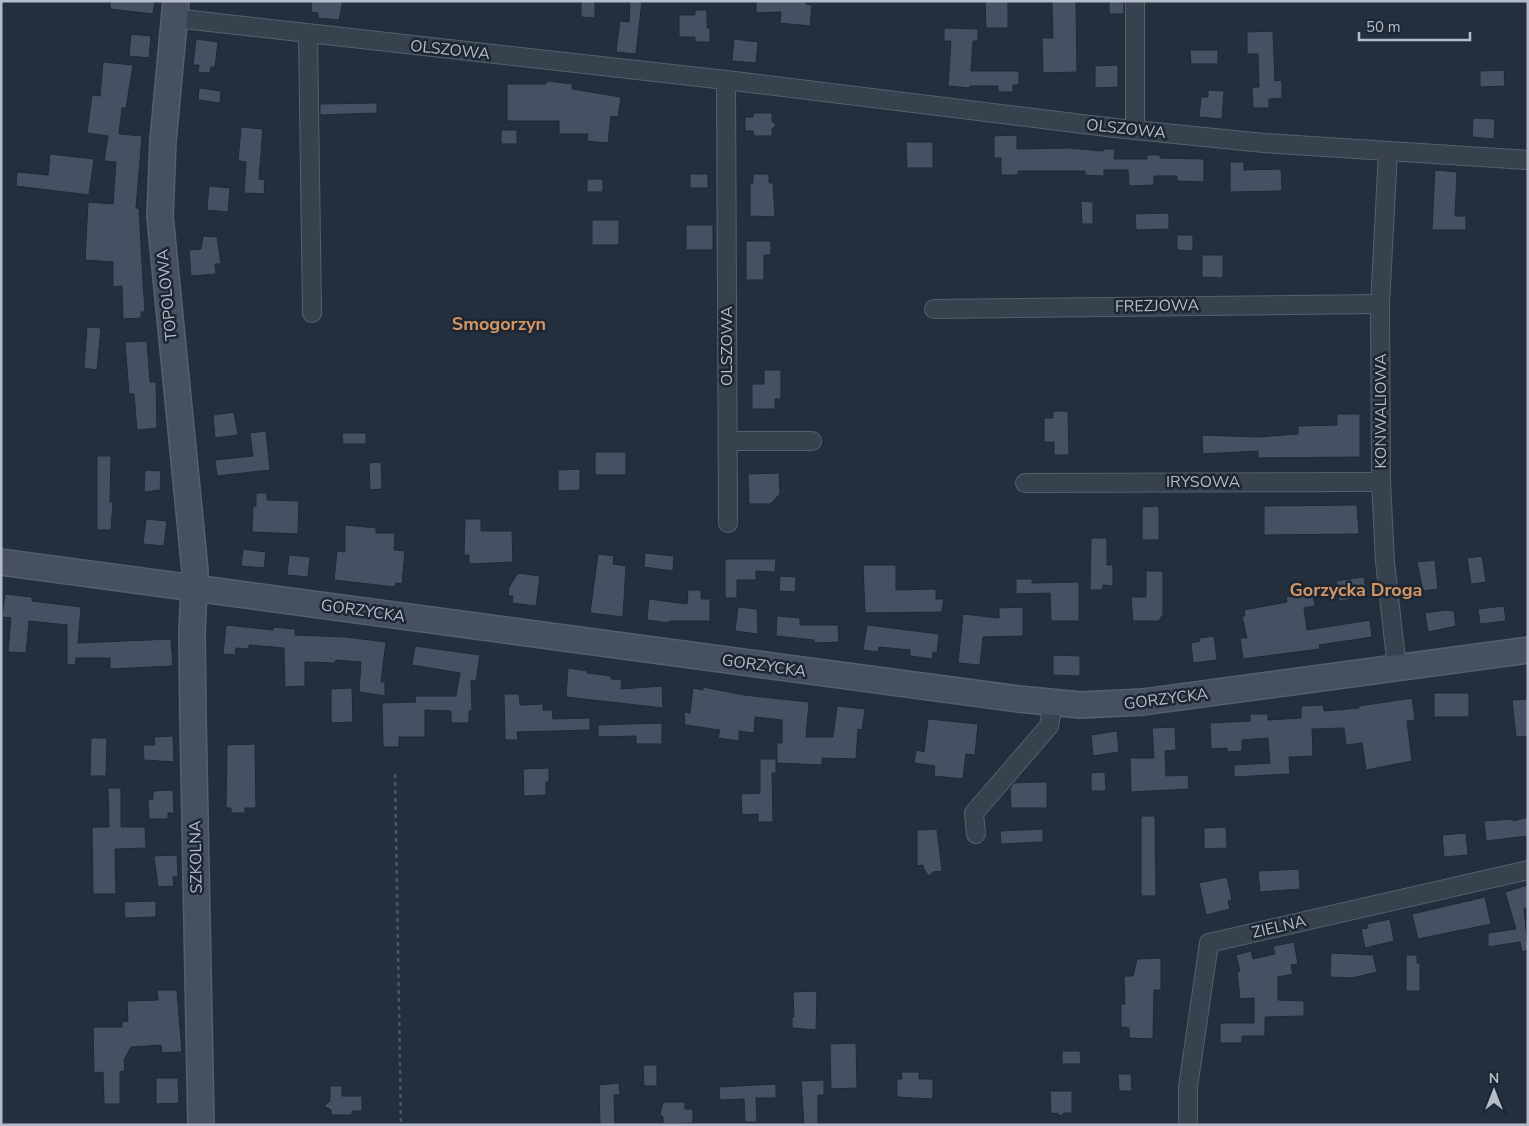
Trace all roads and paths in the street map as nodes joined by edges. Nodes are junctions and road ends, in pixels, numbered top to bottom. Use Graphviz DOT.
graph roads {
  1 [pos="1135,1"];
  2 [pos="175,10"];
  3 [pos="308,34"];
  4 [pos="726,80"];
  5 [pos="1135,130"];
  6 [pos="1388,152"];
  7 [pos="1528,160"];
  8 [pos="1380,304"];
  9 [pos="934,309"];
  10 [pos="312,313"];
  11 [pos="728,440"];
  12 [pos="812,440"];
  13 [pos="1381,482"];
  14 [pos="1025,483"];
  15 [pos="728,523"];
  16 [pos="1,562"];
  17 [pos="194,588"];
  18 [pos="1528,650"];
  19 [pos="1397,668"];
  20 [pos="1053,703"];
  21 [pos="396,774"];
  22 [pos="976,834"];
  23 [pos="1528,870"];
  24 [pos="201,1125"];
  25 [pos="401,1125"];
  26 [pos="1188,1125"];
  1 -- 5 [label="street"];
  2 -- 3 [label="street, OLSZOWA"];
  2 -- 17 [label="street, TOPOLOWA"];
  3 -- 4 [label="street, OLSZOWA"];
  3 -- 10 [label="street"];
  4 -- 5 [label="street, OLSZOWA"];
  4 -- 11 [label="street, OLSZOWA"];
  5 -- 6 [label="street, OLSZOWA"];
  6 -- 7 [label="street, OLSZOWA"];
  6 -- 8 [label="street, KONWALIOWA"];
  8 -- 9 [label="street, FREZJOWA"];
  8 -- 13 [label="street, KONWALIOWA"];
  11 -- 12 [label="street"];
  11 -- 15 [label="street, OLSZOWA"];
  13 -- 14 [label="street, IRYSOWA"];
  13 -- 19 [label="street, KONWALIOWA"];
  16 -- 17 [label="street, GORZYCKA"];
  17 -- 20 [label="street, GORZYCKA"];
  17 -- 24 [label="street, SZKOLNA"];
  18 -- 19 [label="street, GORZYCKA"];
  19 -- 20 [label="street, GORZYCKA"];
  20 -- 22 [label="street"];
  21 -- 25 [label="path"];
  23 -- 26 [label="street, ZIELNA"];
}
